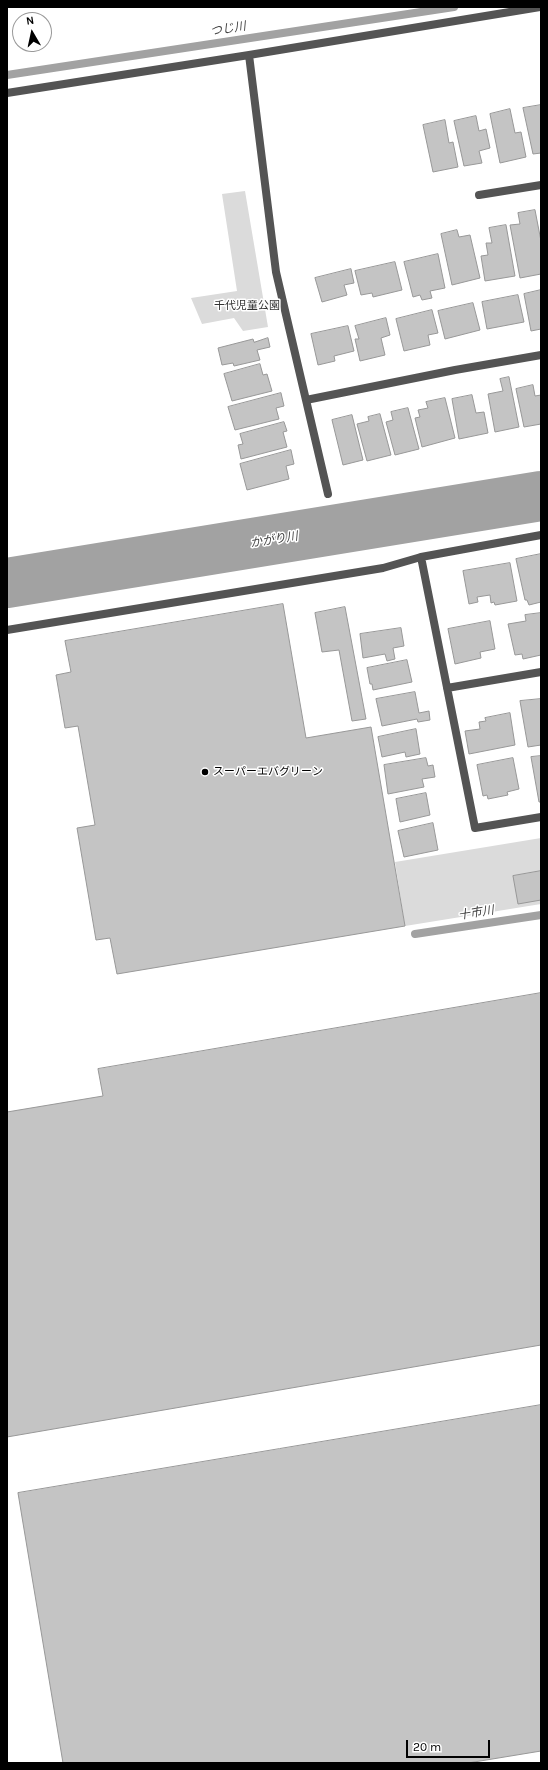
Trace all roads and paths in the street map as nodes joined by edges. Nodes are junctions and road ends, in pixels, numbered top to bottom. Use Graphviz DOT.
graph roads {
  1 [pos="540,7"];
  2 [pos="249,56"];
  3 [pos="7,93"];
  4 [pos="541,185"];
  5 [pos="479,195"];
  6 [pos="541,355"];
  7 [pos="306,400"];
  8 [pos="328,494"];
  9 [pos="541,535"];
  10 [pos="421,557"];
  11 [pos="7,630"];
  12 [pos="541,672"];
  13 [pos="447,688"];
  14 [pos="541,817"];
  1 -- 2 [label="street"];
  2 -- 3 [label="street"];
  2 -- 7 [label="street"];
  4 -- 5 [label="street"];
  6 -- 7 [label="street"];
  7 -- 8 [label="street"];
  9 -- 10 [label="street"];
  10 -- 11 [label="street"];
  10 -- 13 [label="street"];
  12 -- 13 [label="street"];
  13 -- 14 [label="street"];
}
